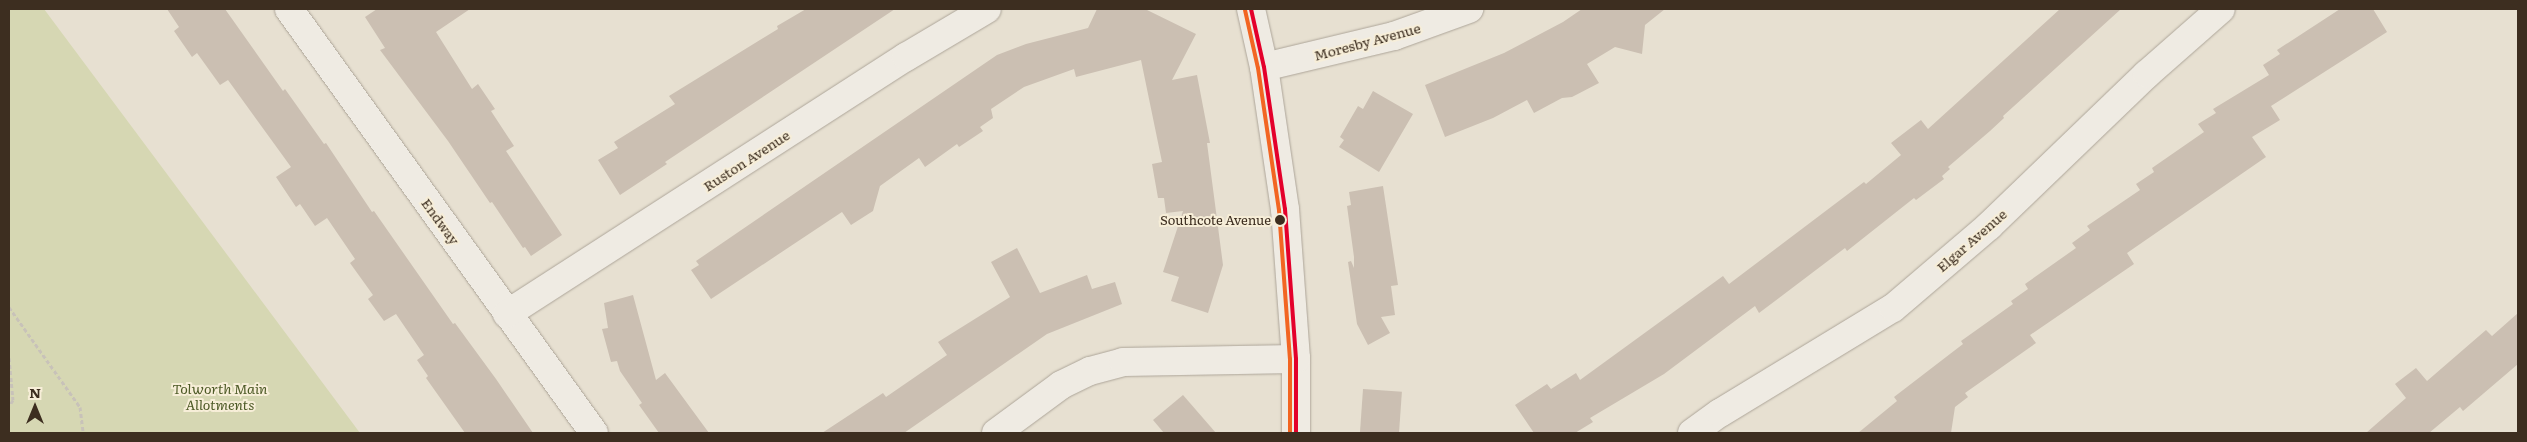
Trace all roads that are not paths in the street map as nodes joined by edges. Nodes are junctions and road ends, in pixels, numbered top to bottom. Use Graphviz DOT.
graph roads {
  1 [pos="987,9"];
  2 [pos="1251,9"];
  3 [pos="1469,9"];
  4 [pos="2221,9"];
  5 [pos="300,12"];
  6 [pos="1264,67"];
  7 [pos="507,314"];
  8 [pos="1296,359"];
  9 [pos="594,433"];
  10 [pos="996,433"];
  11 [pos="1296,433"];
  12 [pos="1692,433"];
  1 -- 7 [label="street, Ruston Avenue"];
  2 -- 6 [label="street"];
  3 -- 6 [label="street, Moresby Avenue"];
  4 -- 12 [label="street, Elgar Avenue"];
  5 -- 7 [label="street, Endway"];
  6 -- 8 [label="street"];
  7 -- 9 [label="street, Endway"];
  8 -- 10 [label="street"];
  8 -- 11 [label="street"];
}
